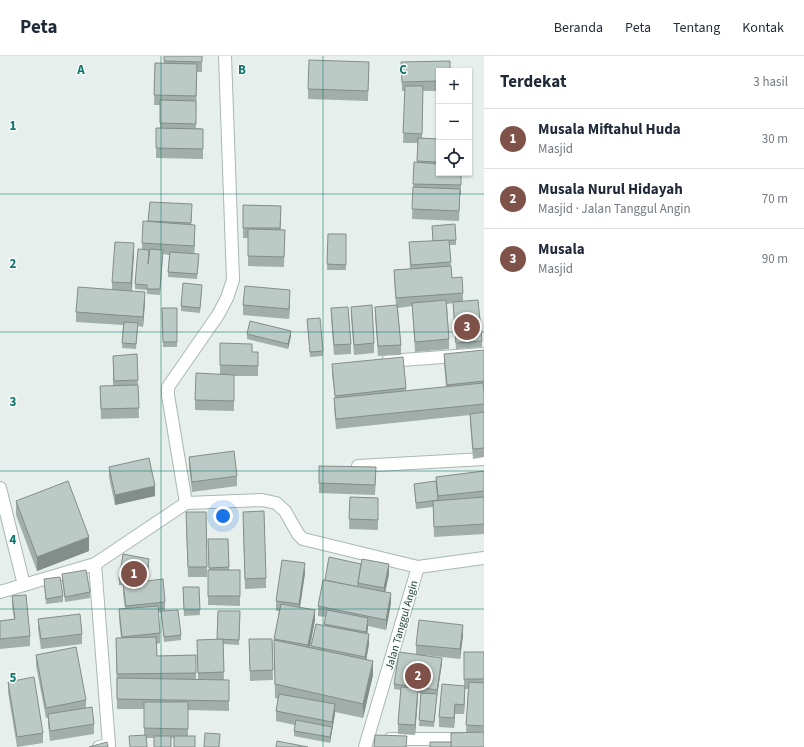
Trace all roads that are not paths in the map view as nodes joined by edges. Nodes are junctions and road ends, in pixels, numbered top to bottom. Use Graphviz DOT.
graph roads {
  1 [pos="225,56"];
  2 [pos="484,354"];
  3 [pos="374,362"];
  4 [pos="484,460"];
  5 [pos="358,466"];
  6 [pos="0,488"];
  7 [pos="186,503"];
  8 [pos="484,558"];
  9 [pos="95,564"];
  10 [pos="418,567"];
  11 [pos="24,585"];
  12 [pos="0,592"];
  13 [pos="484,740"];
  14 [pos="366,743"];
  15 [pos="106,746"];
  1 -- 7 [label="street"];
  2 -- 3 [label="street"];
  4 -- 5 [label="street"];
  6 -- 11 [label="street"];
  7 -- 9 [label="street"];
  7 -- 10 [label="street"];
  8 -- 10 [label="street, Jalan Tanggul Angin"];
  9 -- 11 [label="street"];
  9 -- 15 [label="street"];
  10 -- 14 [label="street, Jalan Tanggul Angin"];
  11 -- 12 [label="street"];
  13 -- 14 [label="street"];
}
